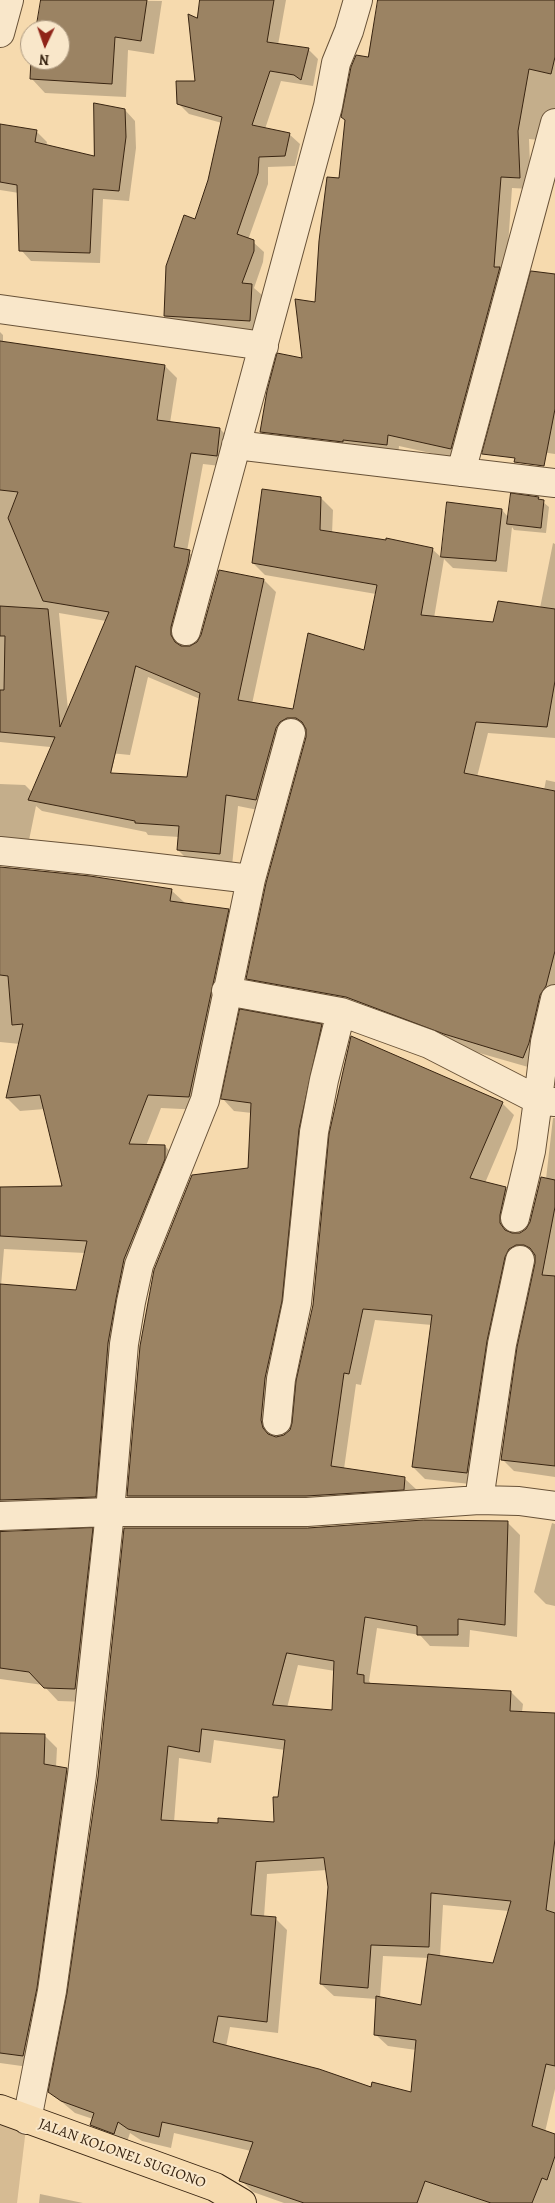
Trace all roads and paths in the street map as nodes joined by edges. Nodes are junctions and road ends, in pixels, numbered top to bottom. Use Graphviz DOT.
graph roads {
  1 [pos="9,0"];
  2 [pos="358,0"];
  3 [pos="0,33"];
  4 [pos="555,123"];
  5 [pos="0,309"];
  6 [pos="264,346"];
  7 [pos="236,445"];
  8 [pos="461,472"];
  9 [pos="555,483"];
  10 [pos="186,631"];
  11 [pos="291,733"];
  12 [pos="0,852"];
  13 [pos="251,879"];
  14 [pos="226,991"];
  15 [pos="555,999"];
  16 [pos="341,1012"];
  17 [pos="546,1101"];
  18 [pos="514,1218"];
  19 [pos="520,1260"];
  20 [pos="277,1421"];
  21 [pos="479,1500"];
  22 [pos="555,1506"];
  23 [pos="110,1512"];
  24 [pos="0,1516"];
  25 [pos="0,2109"];
  26 [pos="27,2120"];
  27 [pos="242,2203"];
  1 -- 3 [label="street"];
  2 -- 6 [label="street"];
  4 -- 8 [label="street"];
  5 -- 6 [label="street"];
  6 -- 7 [label="street"];
  7 -- 8 [label="street"];
  7 -- 10 [label="street"];
  8 -- 9 [label="street"];
  11 -- 13 [label="street"];
  12 -- 13 [label="street"];
  13 -- 14 [label="street"];
  14 -- 16 [label="street"];
  14 -- 23 [label="street"];
  15 -- 17 [label="street"];
  16 -- 17 [label="street"];
  16 -- 20 [label="street"];
  17 -- 18 [label="street"];
  19 -- 21 [label="street"];
  21 -- 22 [label="street"];
  21 -- 23 [label="street"];
  23 -- 24 [label="street"];
  23 -- 26 [label="street"];
  25 -- 26 [label="main road, JALAN KOLONEL SUGIONO"];
  26 -- 27 [label="main road, JALAN KOLONEL SUGIONO"];
}
